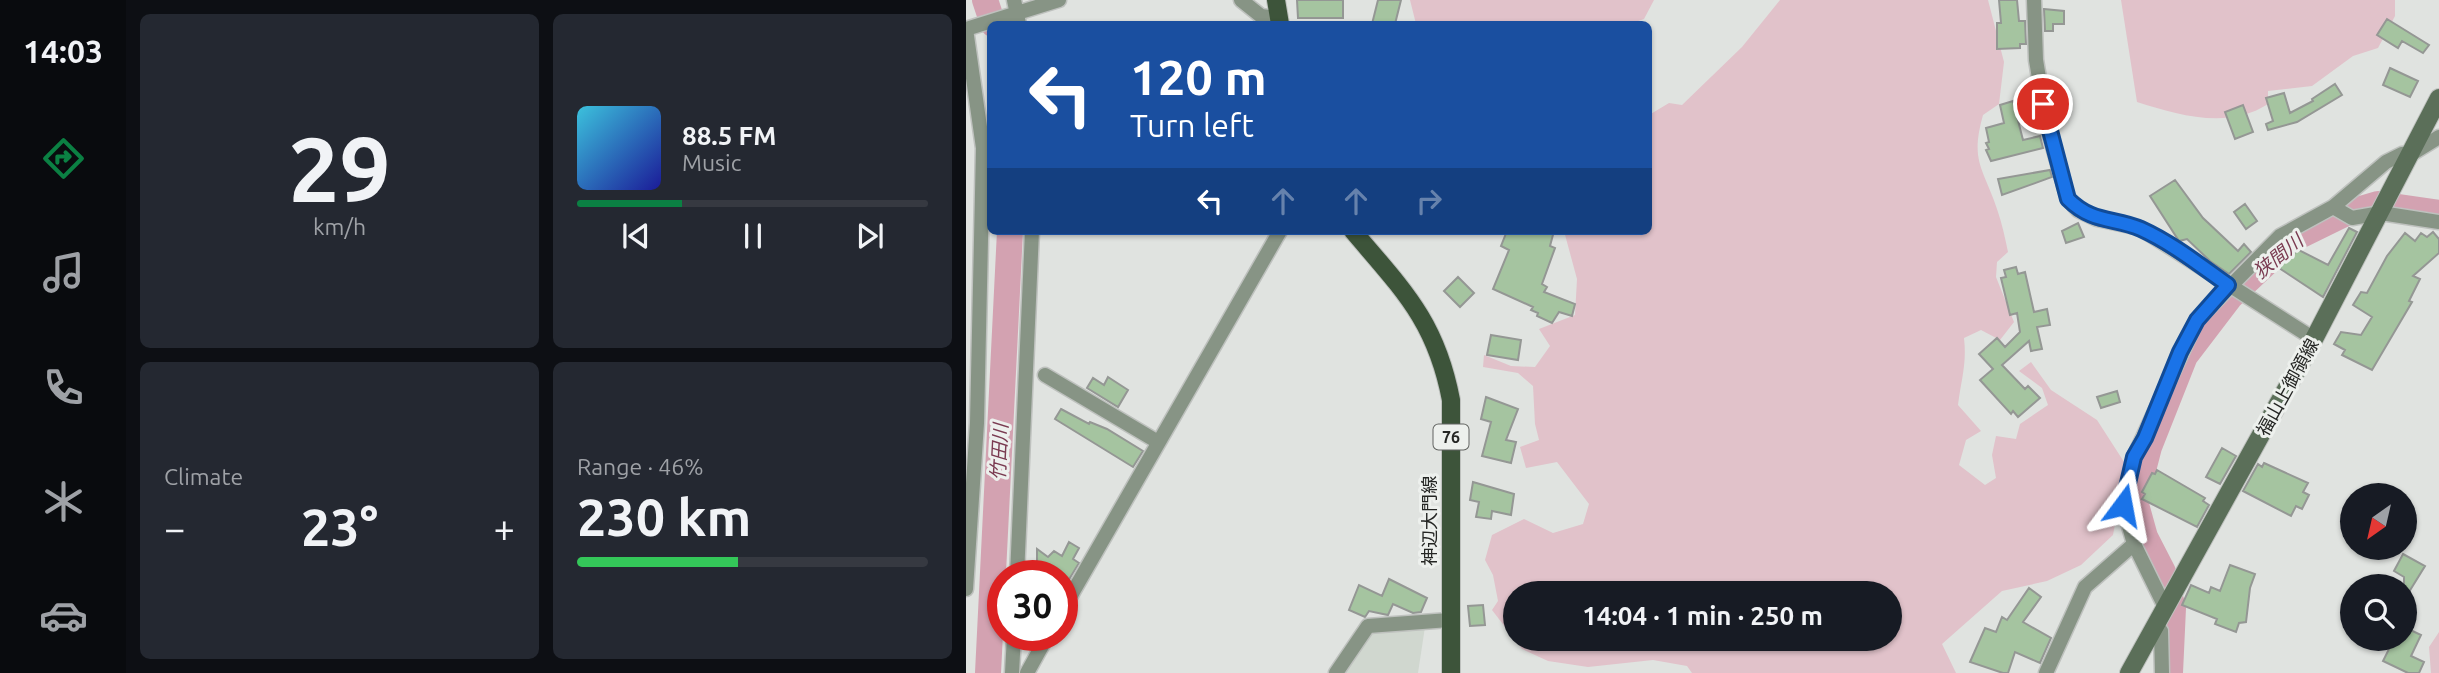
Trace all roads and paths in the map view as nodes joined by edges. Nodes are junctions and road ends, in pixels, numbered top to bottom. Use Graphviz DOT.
graph roads {
  1 [pos="1059,0"];
  2 [pos="1241,0"];
  3 [pos="2034,0"];
  4 [pos="1016,13"];
  5 [pos="1278,14"];
  6 [pos="992,21"];
  7 [pos="987,23"];
  8 [pos="968,29"];
  9 [pos="2439,98"];
  10 [pos="2439,137"];
  11 [pos="2413,153"];
  12 [pos="2333,207"];
  13 [pos="2385,207"];
  14 [pos="2439,222"];
  15 [pos="1032,235"];
  16 [pos="1278,235"];
  17 [pos="1356,235"];
  18 [pos="2234,289"];
  19 [pos="2314,339"];
  20 [pos="1045,374"];
  21 [pos="1158,442"];
  22 [pos="2134,544"];
  23 [pos="1018,560"];
  24 [pos="1078,583"];
  25 [pos="966,589"];
  26 [pos="2169,600"];
  27 [pos="1449,621"];
  28 [pos="2156,625"];
  29 [pos="1013,651"];
  30 [pos="1039,651"];
  31 [pos="1012,673"];
  32 [pos="1027,673"];
  33 [pos="1336,673"];
  34 [pos="1451,673"];
  35 [pos="2046,673"];
  36 [pos="2129,673"];
  37 [pos="2162,673"];
  1 -- 4 [label="street"];
  2 -- 5 [label="street"];
  3 -- 18 [label="street"];
  4 -- 6 [label="street"];
  7 -- 8 [label="street"];
  8 -- 25 [label="street"];
  9 -- 11 [label="main road, 福山上御領線"];
  10 -- 11 [label="street"];
  11 -- 12 [label="street"];
  11 -- 13 [label="main road, 福山上御領線"];
  12 -- 13 [label="street"];
  12 -- 18 [label="street"];
  13 -- 14 [label="street"];
  13 -- 19 [label="main road, 福山上御領線"];
  15 -- 23 [label="street"];
  16 -- 21 [label="street"];
  17 -- 27 [label="main road, 神辺大門線 / 76"];
  18 -- 19 [label="street"];
  18 -- 22 [label="street"];
  19 -- 26 [label="main road, 福山上御領線"];
  20 -- 21 [label="street"];
  21 -- 24 [label="street"];
  22 -- 26 [label="street"];
  22 -- 35 [label="street"];
  26 -- 28 [label="main road, 福山上御領線"];
  27 -- 33 [label="street"];
  27 -- 34 [label="main road, 神辺大門線 / 76"];
  28 -- 36 [label="main road, 福山上御領線"];
  28 -- 37 [label="street"];
  29 -- 31 [label="street"];
  30 -- 32 [label="street"];
}
